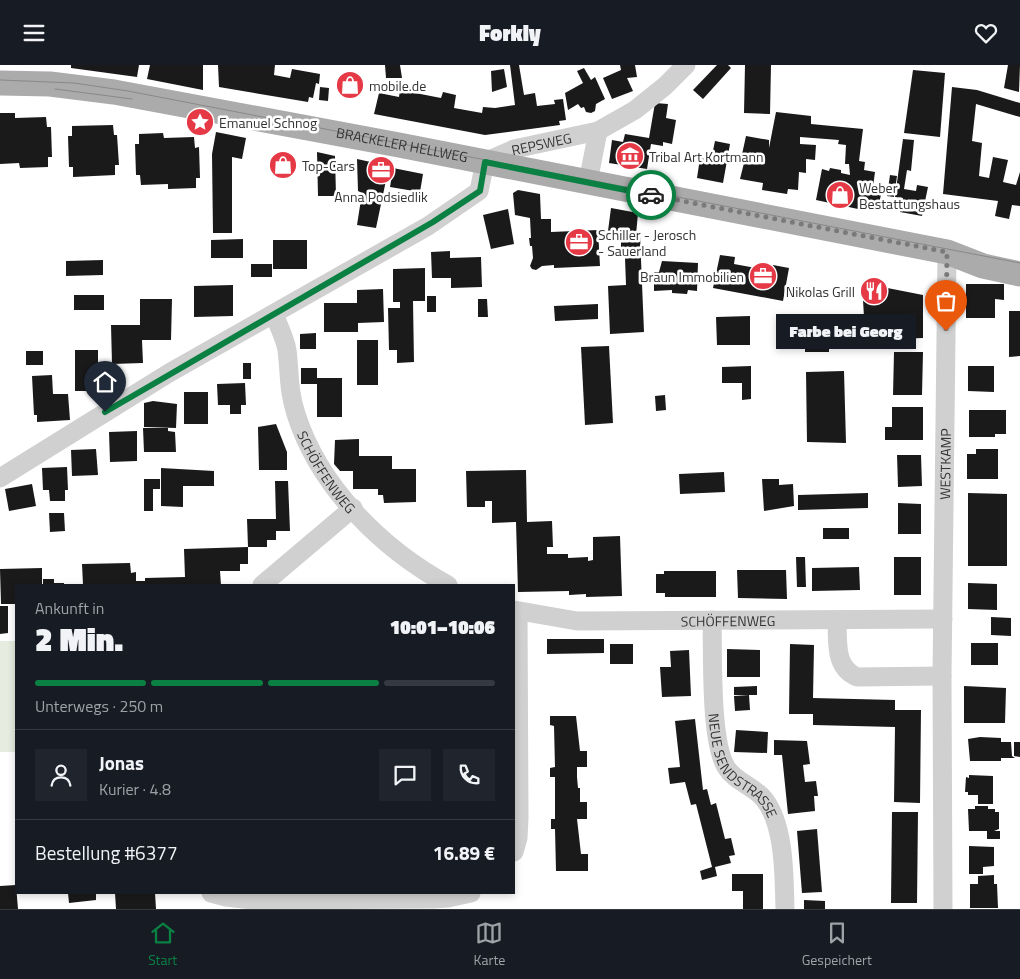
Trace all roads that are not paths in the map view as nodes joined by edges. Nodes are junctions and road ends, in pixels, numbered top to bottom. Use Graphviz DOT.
graph roads {
  1 [pos="686,65"];
  2 [pos="0,83"];
  3 [pos="598,131"];
  4 [pos="485,162"];
  5 [pos="588,182"];
  6 [pos="947,252"];
  7 [pos="1020,257"];
  8 [pos="1020,274"];
  9 [pos="274,314"];
  10 [pos="0,478"];
  11 [pos="352,508"];
  12 [pos="263,584"];
  13 [pos="446,584"];
  14 [pos="516,611"];
  15 [pos="943,619"];
  16 [pos="712,620"];
  17 [pos="837,620"];
  18 [pos="942,676"];
  19 [pos="515,846"];
  20 [pos="215,894"];
  21 [pos="466,894"];
  22 [pos="785,909"];
  23 [pos="944,909"];
  1 -- 3 [label="street, REPSWEG"];
  2 -- 4 [label="main road, BRACKELER HELLWEG"];
  3 -- 4 [label="street, REPSWEG"];
  3 -- 5 [label="street"];
  4 -- 5 [label="main road, BRACKELER HELLWEG"];
  4 -- 9 [label="street"];
  5 -- 6 [label="main road, BRACKELER HELLWEG"];
  6 -- 7 [label="main road, BRACKELER HELLWEG"];
  6 -- 8 [label="main road, BRACKELER HELLWEG"];
  6 -- 15 [label="street, WESTKAMP"];
  9 -- 10 [label="street"];
  9 -- 11 [label="street, SCHÖFFENWEG"];
  11 -- 12 [label="street"];
  11 -- 13 [label="street, SCHÖFFENWEG"];
  14 -- 16 [label="street, SCHÖFFENWEG"];
  14 -- 19 [label="street"];
  15 -- 17 [label="street, SCHÖFFENWEG"];
  15 -- 18 [label="street, WESTKAMP"];
  16 -- 17 [label="street, SCHÖFFENWEG"];
  16 -- 22 [label="street, NEUE SENDSTRASSE"];
  17 -- 18 [label="street"];
  18 -- 23 [label="street, WESTKAMP"];
  20 -- 21 [label="street"];
}
